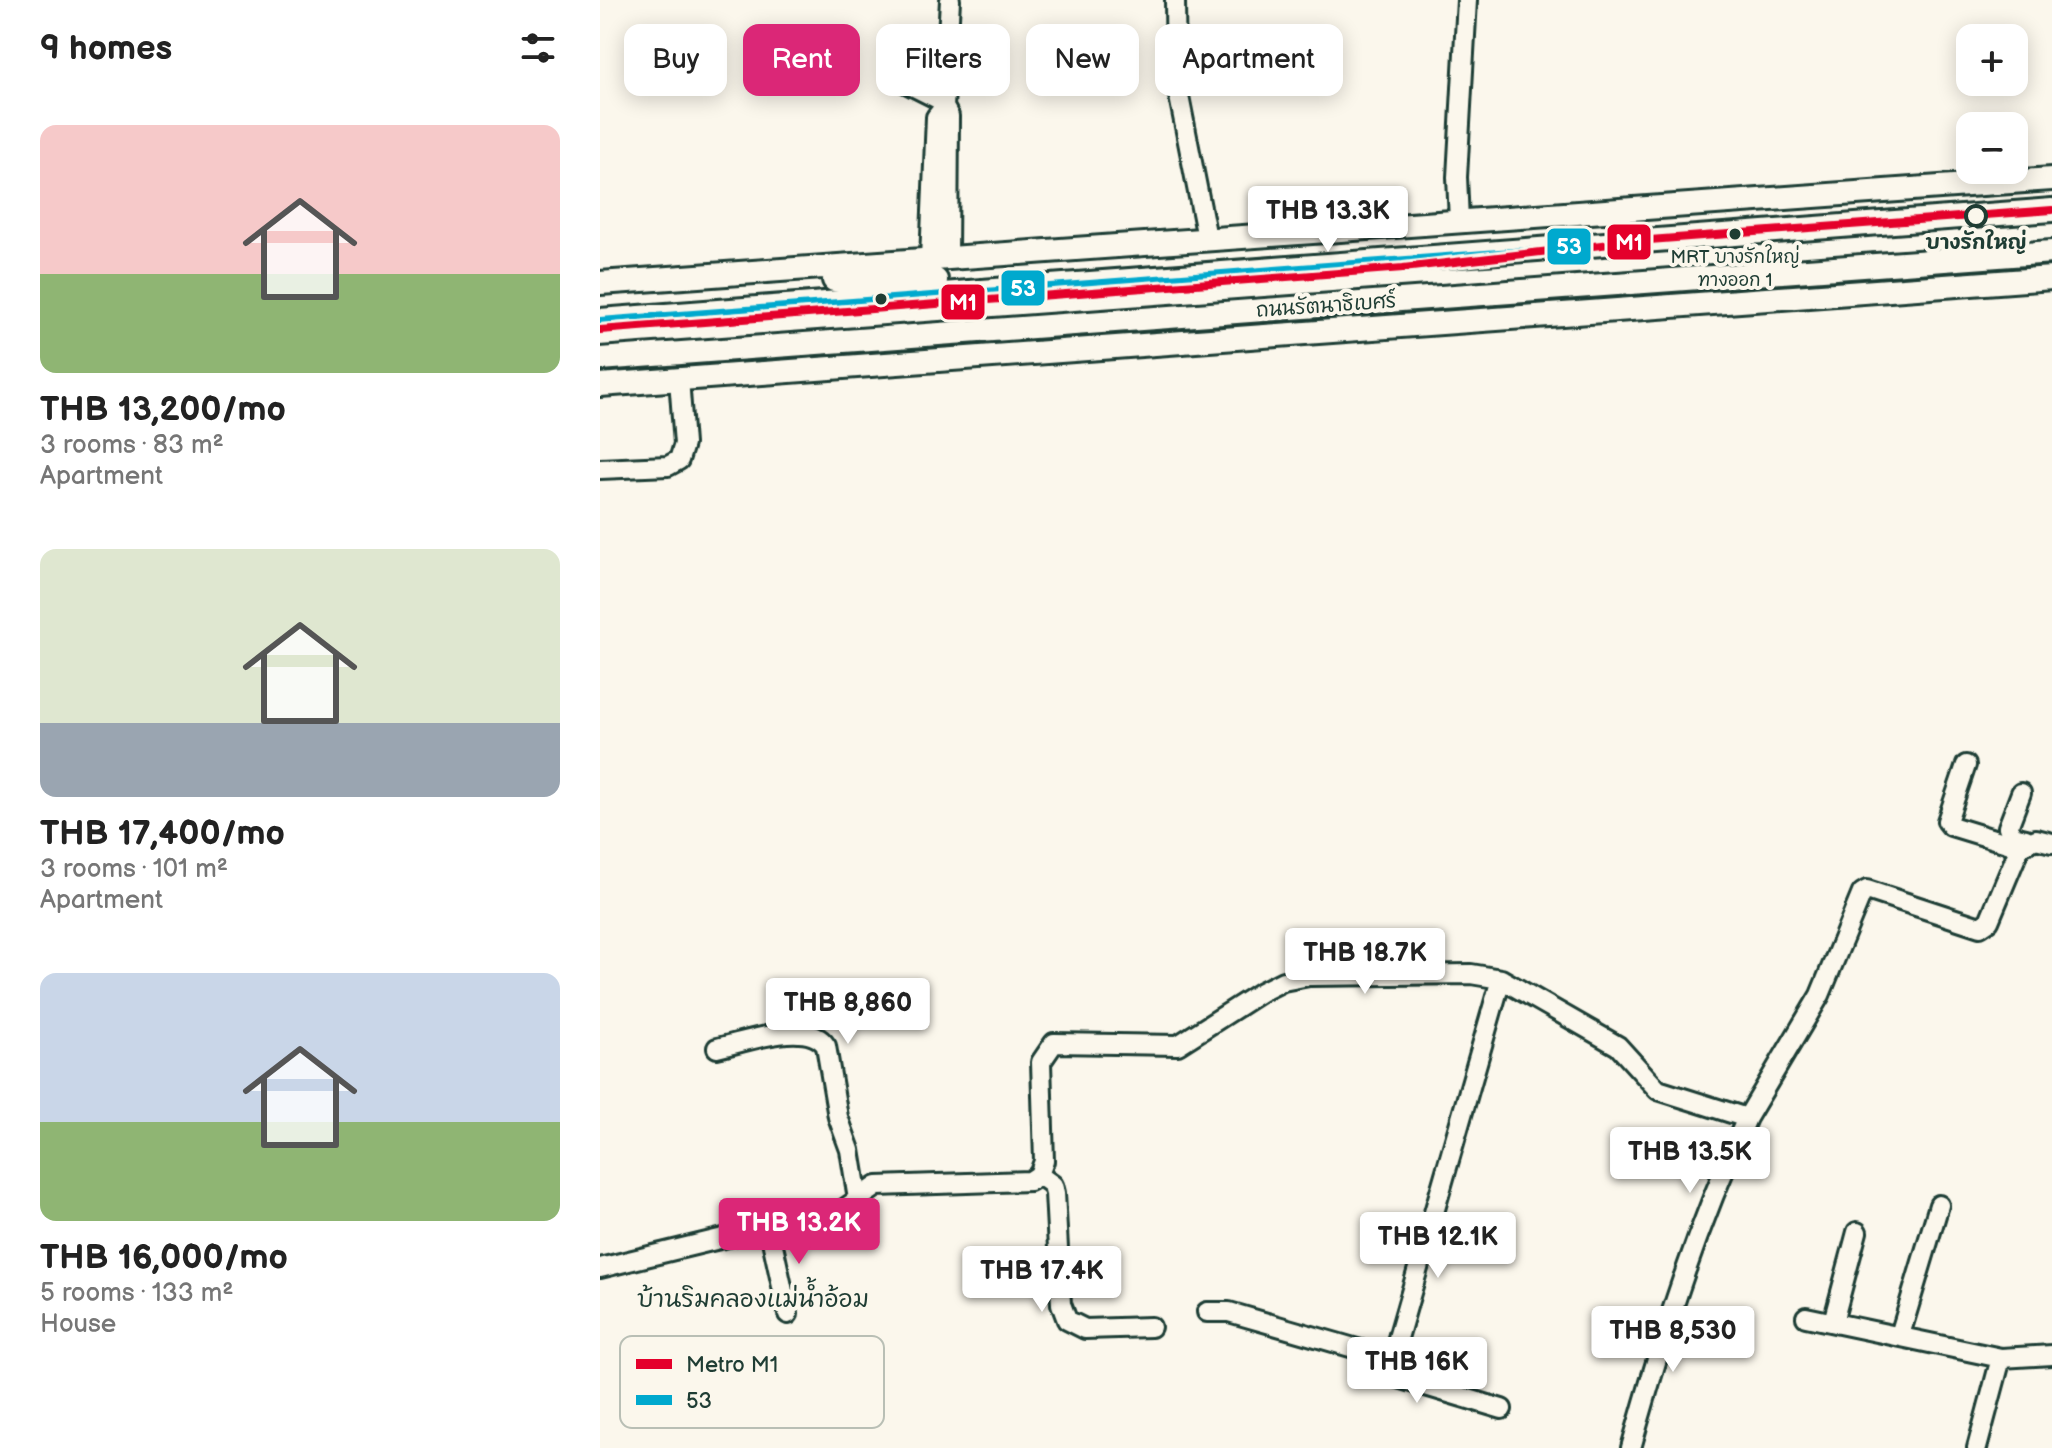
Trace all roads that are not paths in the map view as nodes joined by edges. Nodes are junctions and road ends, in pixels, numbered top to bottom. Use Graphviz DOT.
graph roads {
  1 [pos="950,0"];
  2 [pos="1175,0"];
  3 [pos="1467,0"];
  4 [pos="929,96"];
  5 [pos="944,104"];
  6 [pos="2052,179"];
  7 [pos="2052,187"];
  8 [pos="2052,210"];
  9 [pos="1459,221"];
  10 [pos="1788,230"];
  11 [pos="1207,238"];
  12 [pos="2052,252"];
  13 [pos="939,258"];
  14 [pos="1792,271"];
  15 [pos="2052,271"];
  16 [pos="2052,278"];
  17 [pos="653,279"];
  18 [pos="1097,280"];
  19 [pos="600,283"];
  20 [pos="600,320"];
  21 [pos="1098,322"];
  22 [pos="600,359"];
  23 [pos="679,379"];
  24 [pos="639,382"];
  25 [pos="600,385"];
  26 [pos="600,469"];
  27 [pos="1966,765"];
  28 [pos="2021,793"];
  29 [pos="2052,843"];
  30 [pos="2026,844"];
  31 [pos="1501,979"];
  32 [pos="717,1048"];
  33 [pos="1747,1118"];
  34 [pos="1039,1175"];
  35 [pos="858,1199"];
  36 [pos="1939,1205"];
  37 [pos="769,1227"];
  38 [pos="1857,1232"];
  39 [pos="600,1268"];
  40 [pos="1207,1312"];
  41 [pos="788,1314"];
  42 [pos="1806,1317"];
  43 [pos="1833,1322"];
  44 [pos="1151,1327"];
  45 [pos="1900,1335"];
  46 [pos="2052,1355"];
  47 [pos="2001,1358"];
  48 [pos="1392,1359"];
  49 [pos="1502,1409"];
  50 [pos="1631,1448"];
  51 [pos="1977,1448"];
  1 -- 5 [label="street"];
  2 -- 11 [label="street"];
  3 -- 9 [label="street"];
  4 -- 5 [label="street"];
  5 -- 13 [label="street"];
  6 -- 9 [label="main road"];
  7 -- 10 [label="main road"];
  8 -- 10 [label="main road, ถนนรัตนาธิเบศร์"];
  9 -- 11 [label="main road"];
  10 -- 18 [label="main road, ถนนรัตนาธิเบศร์"];
  11 -- 13 [label="main road"];
  12 -- 14 [label="main road, ถนนรัตนาธิเบศร์"];
  13 -- 17 [label="main road"];
  14 -- 15 [label="main road"];
  14 -- 21 [label="main road, ถนนรัตนาธิเบศร์"];
  16 -- 23 [label="main road, ถนนรัตนาธิเบศร์"];
  17 -- 18 [label="main road"];
  17 -- 19 [label="main road"];
  18 -- 20 [label="main road, ถนนรัตนาธิเบศร์"];
  21 -- 22 [label="main road, ถนนรัตนาธิเบศร์"];
  21 -- 24 [label="main road"];
  23 -- 24 [label="main road, ถนนรัตนาธิเบศร์"];
  23 -- 26 [label="street"];
  24 -- 25 [label="main road, ถนนรัตนาธิเบศร์"];
  27 -- 30 [label="street"];
  28 -- 30 [label="street"];
  29 -- 30 [label="street"];
  30 -- 33 [label="street"];
  31 -- 33 [label="street"];
  31 -- 34 [label="street"];
  31 -- 48 [label="street"];
  32 -- 35 [label="street"];
  33 -- 50 [label="street"];
  34 -- 35 [label="street"];
  34 -- 44 [label="street"];
  35 -- 37 [label="street"];
  36 -- 45 [label="street"];
  37 -- 39 [label="street"];
  37 -- 41 [label="street"];
  38 -- 43 [label="street"];
  40 -- 48 [label="street"];
  42 -- 43 [label="street"];
  43 -- 45 [label="street"];
  45 -- 47 [label="street"];
  46 -- 47 [label="street"];
  47 -- 51 [label="street"];
  48 -- 49 [label="street"];
}
